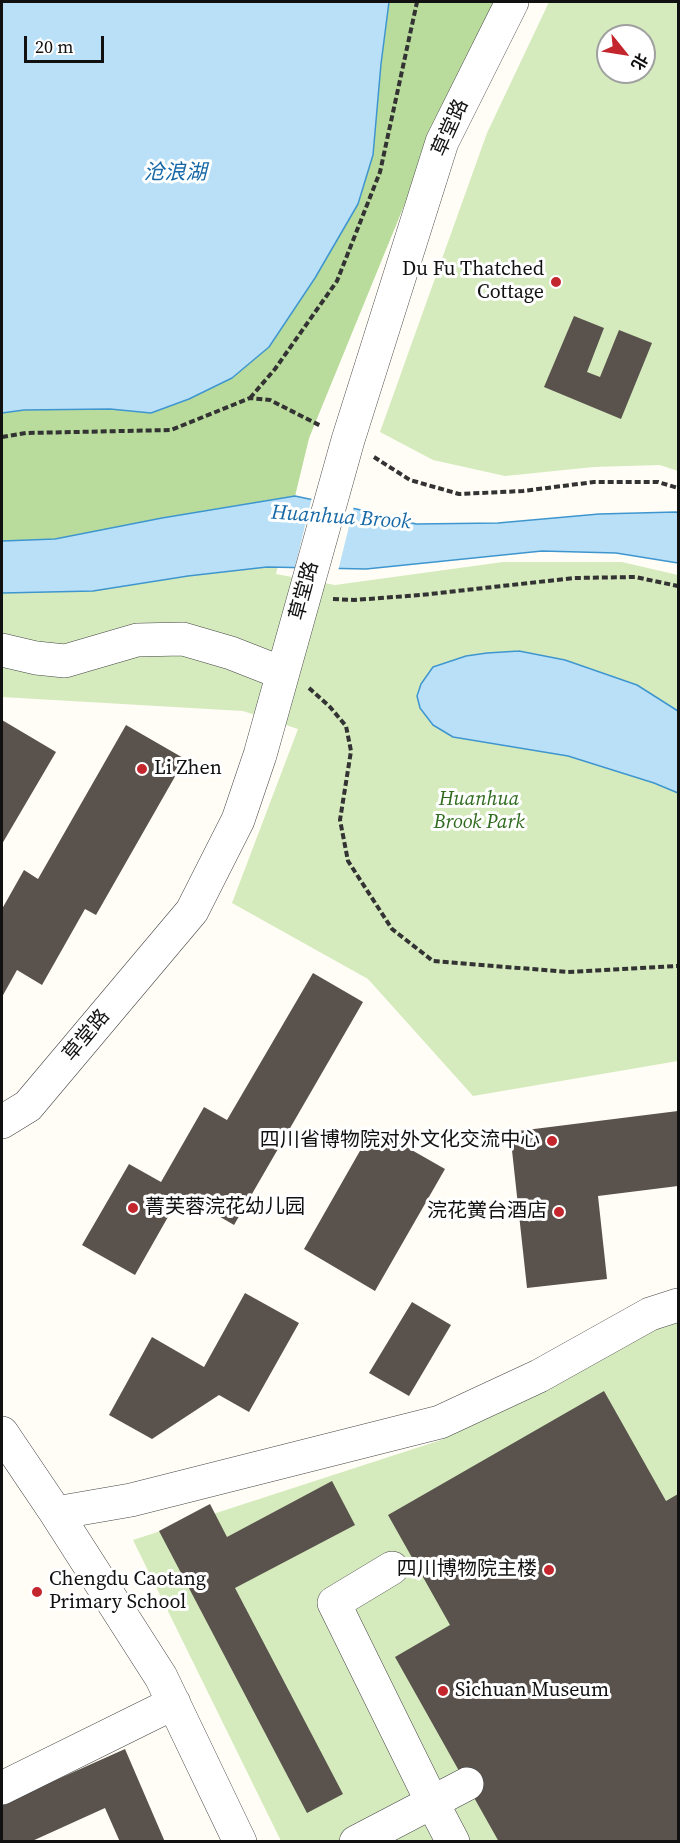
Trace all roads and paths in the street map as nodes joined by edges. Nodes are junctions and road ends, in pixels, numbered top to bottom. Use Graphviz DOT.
graph roads {
  1 [pos="417,2"];
  2 [pos="512,2"];
  3 [pos="250,398"];
  4 [pos="2,437"];
  5 [pos="348,440"];
  6 [pos="678,488"];
  7 [pos="678,586"];
  8 [pos="304,594"];
  9 [pos="2,650"];
  10 [pos="282,673"];
  11 [pos="678,966"];
  12 [pos="2,1122"];
  13 [pos="678,1305"];
  14 [pos="2,1433"];
  15 [pos="56,1514"];
  16 [pos="392,1568"];
  17 [pos="174,1703"];
  18 [pos="467,1784"];
  19 [pos="2,1788"];
  20 [pos="432,1802"];
  21 [pos="240,1842"];
  22 [pos="356,1842"];
  23 [pos="453,1842"];
  1 -- 3 [label="path"];
  2 -- 5 [label="street, 草堂路"];
  3 -- 4 [label="path"];
  3 -- 5 [label="path"];
  5 -- 6 [label="path"];
  5 -- 8 [label="street, 草堂路"];
  7 -- 8 [label="path"];
  8 -- 10 [label="street, 草堂路"];
  9 -- 10 [label="street"];
  10 -- 11 [label="path"];
  10 -- 12 [label="street, 草堂路"];
  13 -- 15 [label="street"];
  14 -- 15 [label="street"];
  15 -- 17 [label="street"];
  16 -- 20 [label="street"];
  17 -- 19 [label="street"];
  17 -- 21 [label="street"];
  18 -- 20 [label="street"];
  20 -- 22 [label="street"];
  20 -- 23 [label="street"];
}
